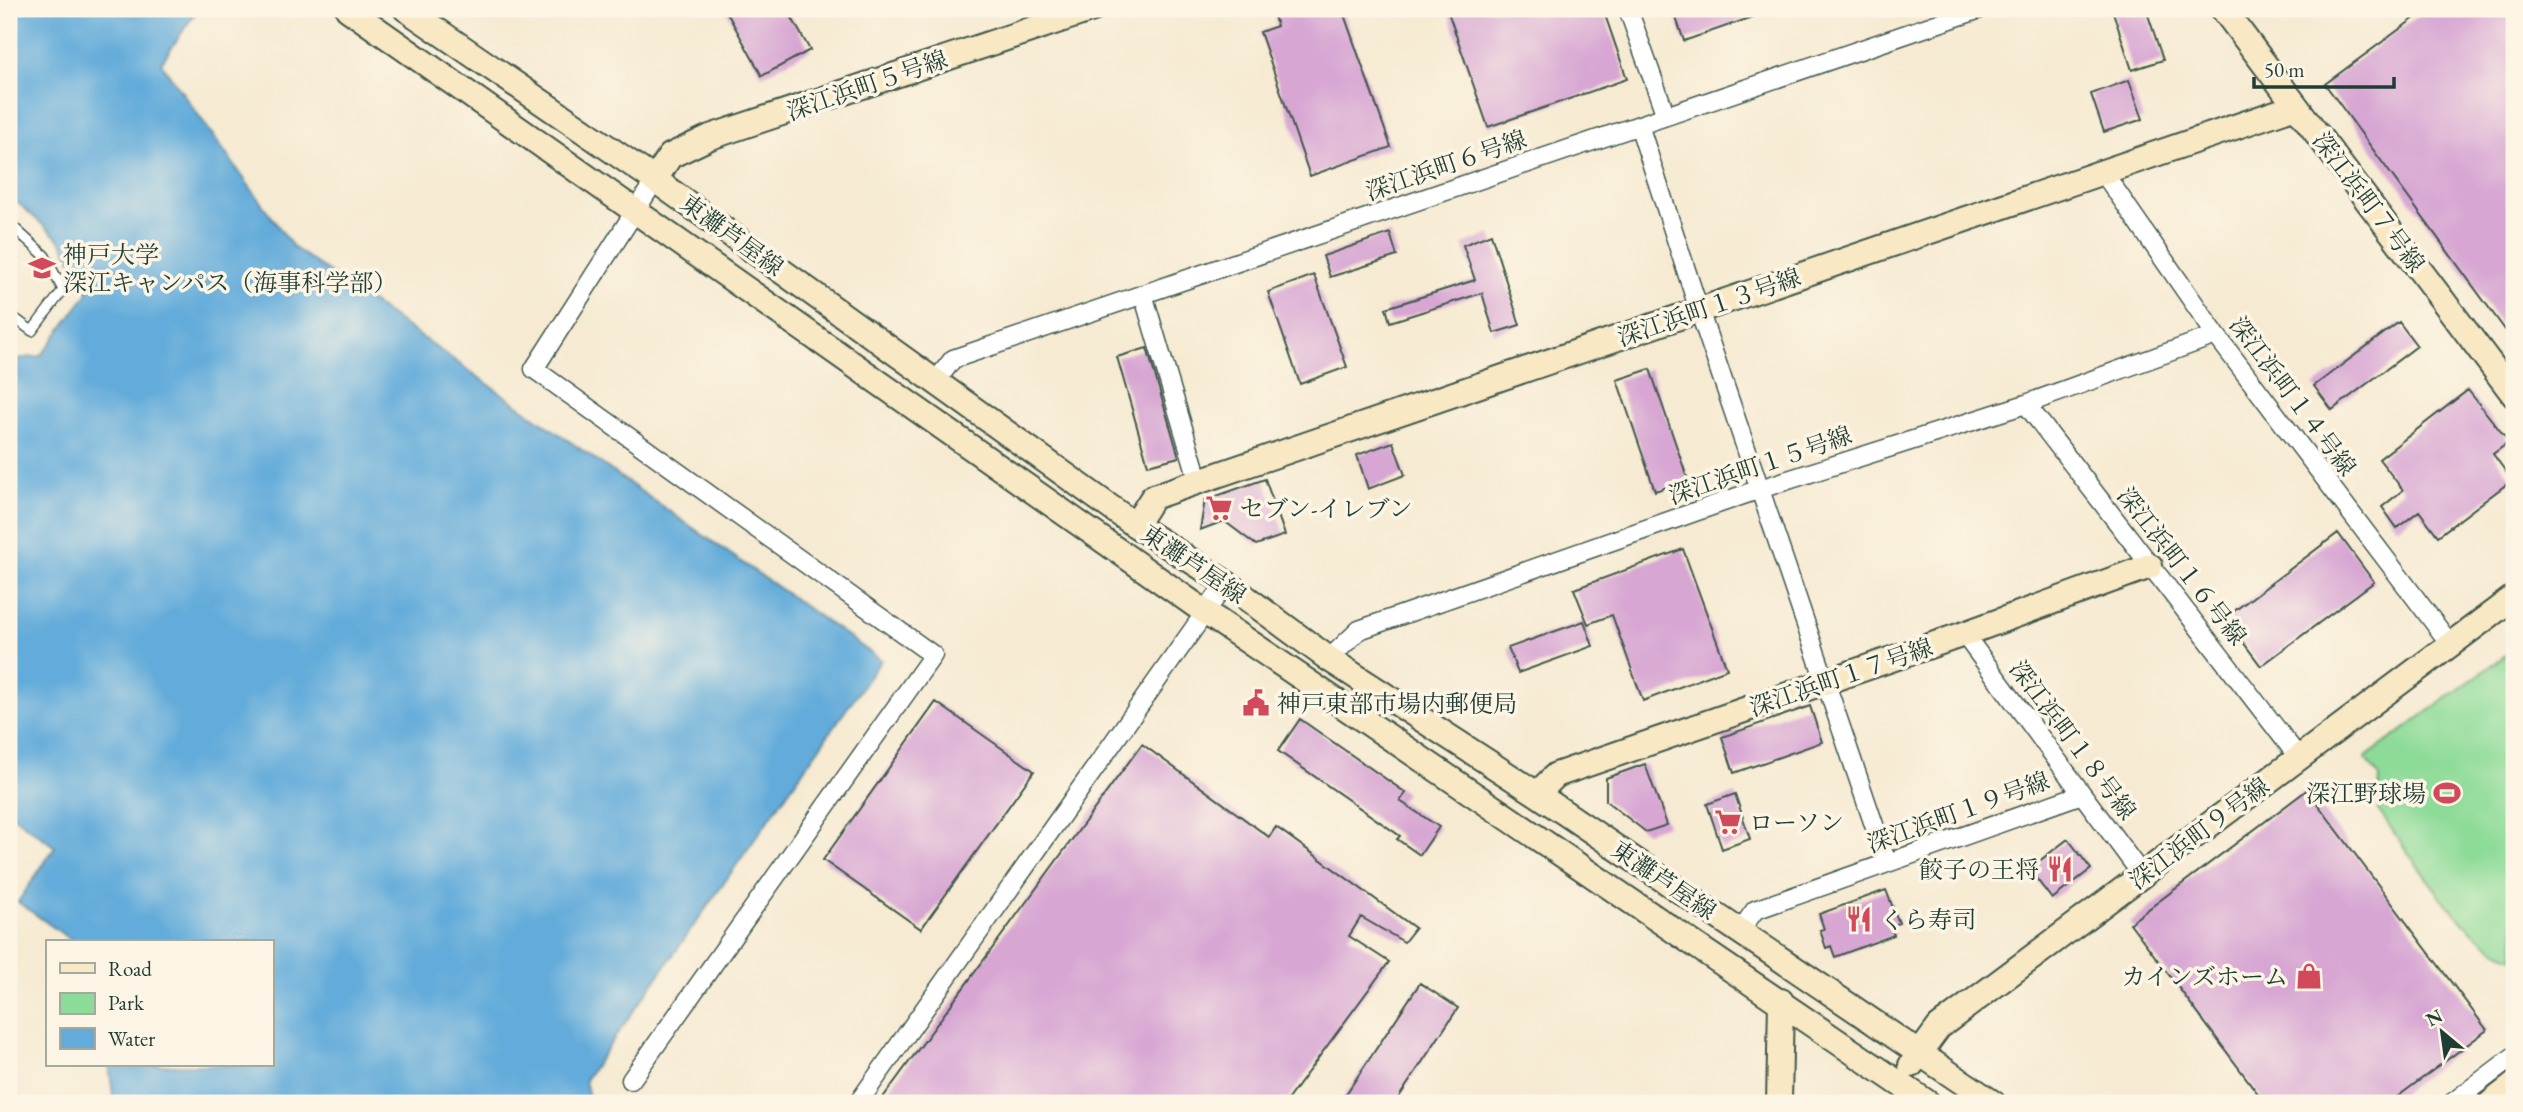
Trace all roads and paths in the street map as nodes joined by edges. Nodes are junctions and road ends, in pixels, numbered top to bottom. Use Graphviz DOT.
graph roads {
  1 [pos="348,9"];
  2 [pos="406,9"];
  3 [pos="1093,9"];
  4 [pos="1628,9"];
  5 [pos="1980,9"];
  6 [pos="2223,9"];
  7 [pos="2296,106"];
  8 [pos="1666,116"];
  9 [pos="1639,125"];
  10 [pos="2103,172"];
  11 [pos="655,180"];
  12 [pos="636,212"];
  13 [pos="9,223"];
  14 [pos="1143,294"];
  15 [pos="1699,310"];
  16 [pos="9,314"];
  17 [pos="2216,335"];
  18 [pos="936,381"];
  19 [pos="2514,396"];
  20 [pos="2026,404"];
  21 [pos="1199,482"];
  22 [pos="1760,489"];
  23 [pos="1135,525"];
  24 [pos="2150,566"];
  25 [pos="1226,583"];
  26 [pos="2514,597"];
  27 [pos="1205,612"];
  28 [pos="1964,634"];
  29 [pos="2451,645"];
  30 [pos="1329,659"];
  31 [pos="1826,682"];
  32 [pos="2299,758"];
  33 [pos="1537,794"];
  34 [pos="2082,794"];
  35 [pos="1887,863"];
  36 [pos="2143,875"];
  37 [pos="1740,931"];
  38 [pos="1781,1001"];
  39 [pos="1918,1054"];
  40 [pos="2514,1056"];
  41 [pos="631,1080"];
  42 [pos="1899,1083"];
  43 [pos="2514,1085"];
  44 [pos="858,1103"];
  45 [pos="1779,1103"];
  46 [pos="1928,1103"];
  47 [pos="1993,1103"];
  48 [pos="2452,1103"];
  49 [pos="2491,1103"];
  1 -- 12 [label="main road, 東灘芦屋線"];
  2 -- 11 [label="main road, 東灘芦屋線"];
  3 -- 11 [label="main road, 深江浜町５号線"];
  4 -- 8 [label="street"];
  5 -- 8 [label="street, 深江浜町６号線"];
  6 -- 7 [label="main road, 深江浜町７号線"];
  7 -- 10 [label="main road, 深江浜町１３号線"];
  7 -- 19 [label="main road, 深江浜町７号線"];
  8 -- 9 [label="street, 深江浜町６号線"];
  9 -- 14 [label="street, 深江浜町６号線"];
  9 -- 15 [label="street"];
  10 -- 15 [label="main road, 深江浜町１３号線"];
  10 -- 17 [label="street, 深江浜町１４号線"];
  11 -- 12 [label="street"];
  11 -- 18 [label="main road, 東灘芦屋線"];
  12 -- 27 [label="main road, 東灘芦屋線"];
  12 -- 41 [label="street"];
  13 -- 16 [label="lane"];
  14 -- 18 [label="street, 深江浜町６号線"];
  14 -- 21 [label="street"];
  15 -- 21 [label="main road, 深江浜町１３号線"];
  15 -- 22 [label="street"];
  17 -- 20 [label="street, 深江浜町１５号線"];
  17 -- 29 [label="street, 深江浜町１４号線"];
  18 -- 23 [label="main road, 東灘芦屋線"];
  20 -- 22 [label="street, 深江浜町１５号線"];
  20 -- 24 [label="street, 深江浜町１６号線"];
  21 -- 23 [label="main road, 深江浜町１３号線"];
  22 -- 30 [label="street, 深江浜町１５号線"];
  22 -- 31 [label="street"];
  23 -- 25 [label="main road, 東灘芦屋線"];
  24 -- 28 [label="main road, 深江浜町１７号線"];
  24 -- 32 [label="street, 深江浜町１６号線"];
  25 -- 27 [label="street"];
  25 -- 30 [label="main road, 東灘芦屋線"];
  26 -- 29 [label="main road, 深江浜町９号線"];
  27 -- 38 [label="main road, 東灘芦屋線"];
  27 -- 44 [label="street"];
  28 -- 31 [label="main road, 深江浜町１７号線"];
  28 -- 34 [label="street, 深江浜町１８号線"];
  29 -- 32 [label="main road, 深江浜町９号線"];
  30 -- 33 [label="main road, 東灘芦屋線"];
  31 -- 33 [label="main road, 深江浜町１７号線"];
  31 -- 35 [label="street"];
  32 -- 36 [label="main road, 深江浜町９号線"];
  33 -- 37 [label="main road, 東灘芦屋線"];
  34 -- 35 [label="street, 深江浜町１９号線"];
  34 -- 36 [label="street, 深江浜町１８号線"];
  35 -- 37 [label="street, 深江浜町１９号線"];
  36 -- 39 [label="main road, 深江浜町９号線"];
  37 -- 39 [label="main road, 東灘芦屋線"];
  38 -- 42 [label="main road, 東灘芦屋線"];
  38 -- 45 [label="main road"];
  39 -- 42 [label="main road, 深江浜町９号線"];
  39 -- 47 [label="main road, 東灘芦屋線"];
  40 -- 48 [label="street"];
  42 -- 46 [label="main road, 東灘芦屋線"];
  43 -- 49 [label="main road"];
}
